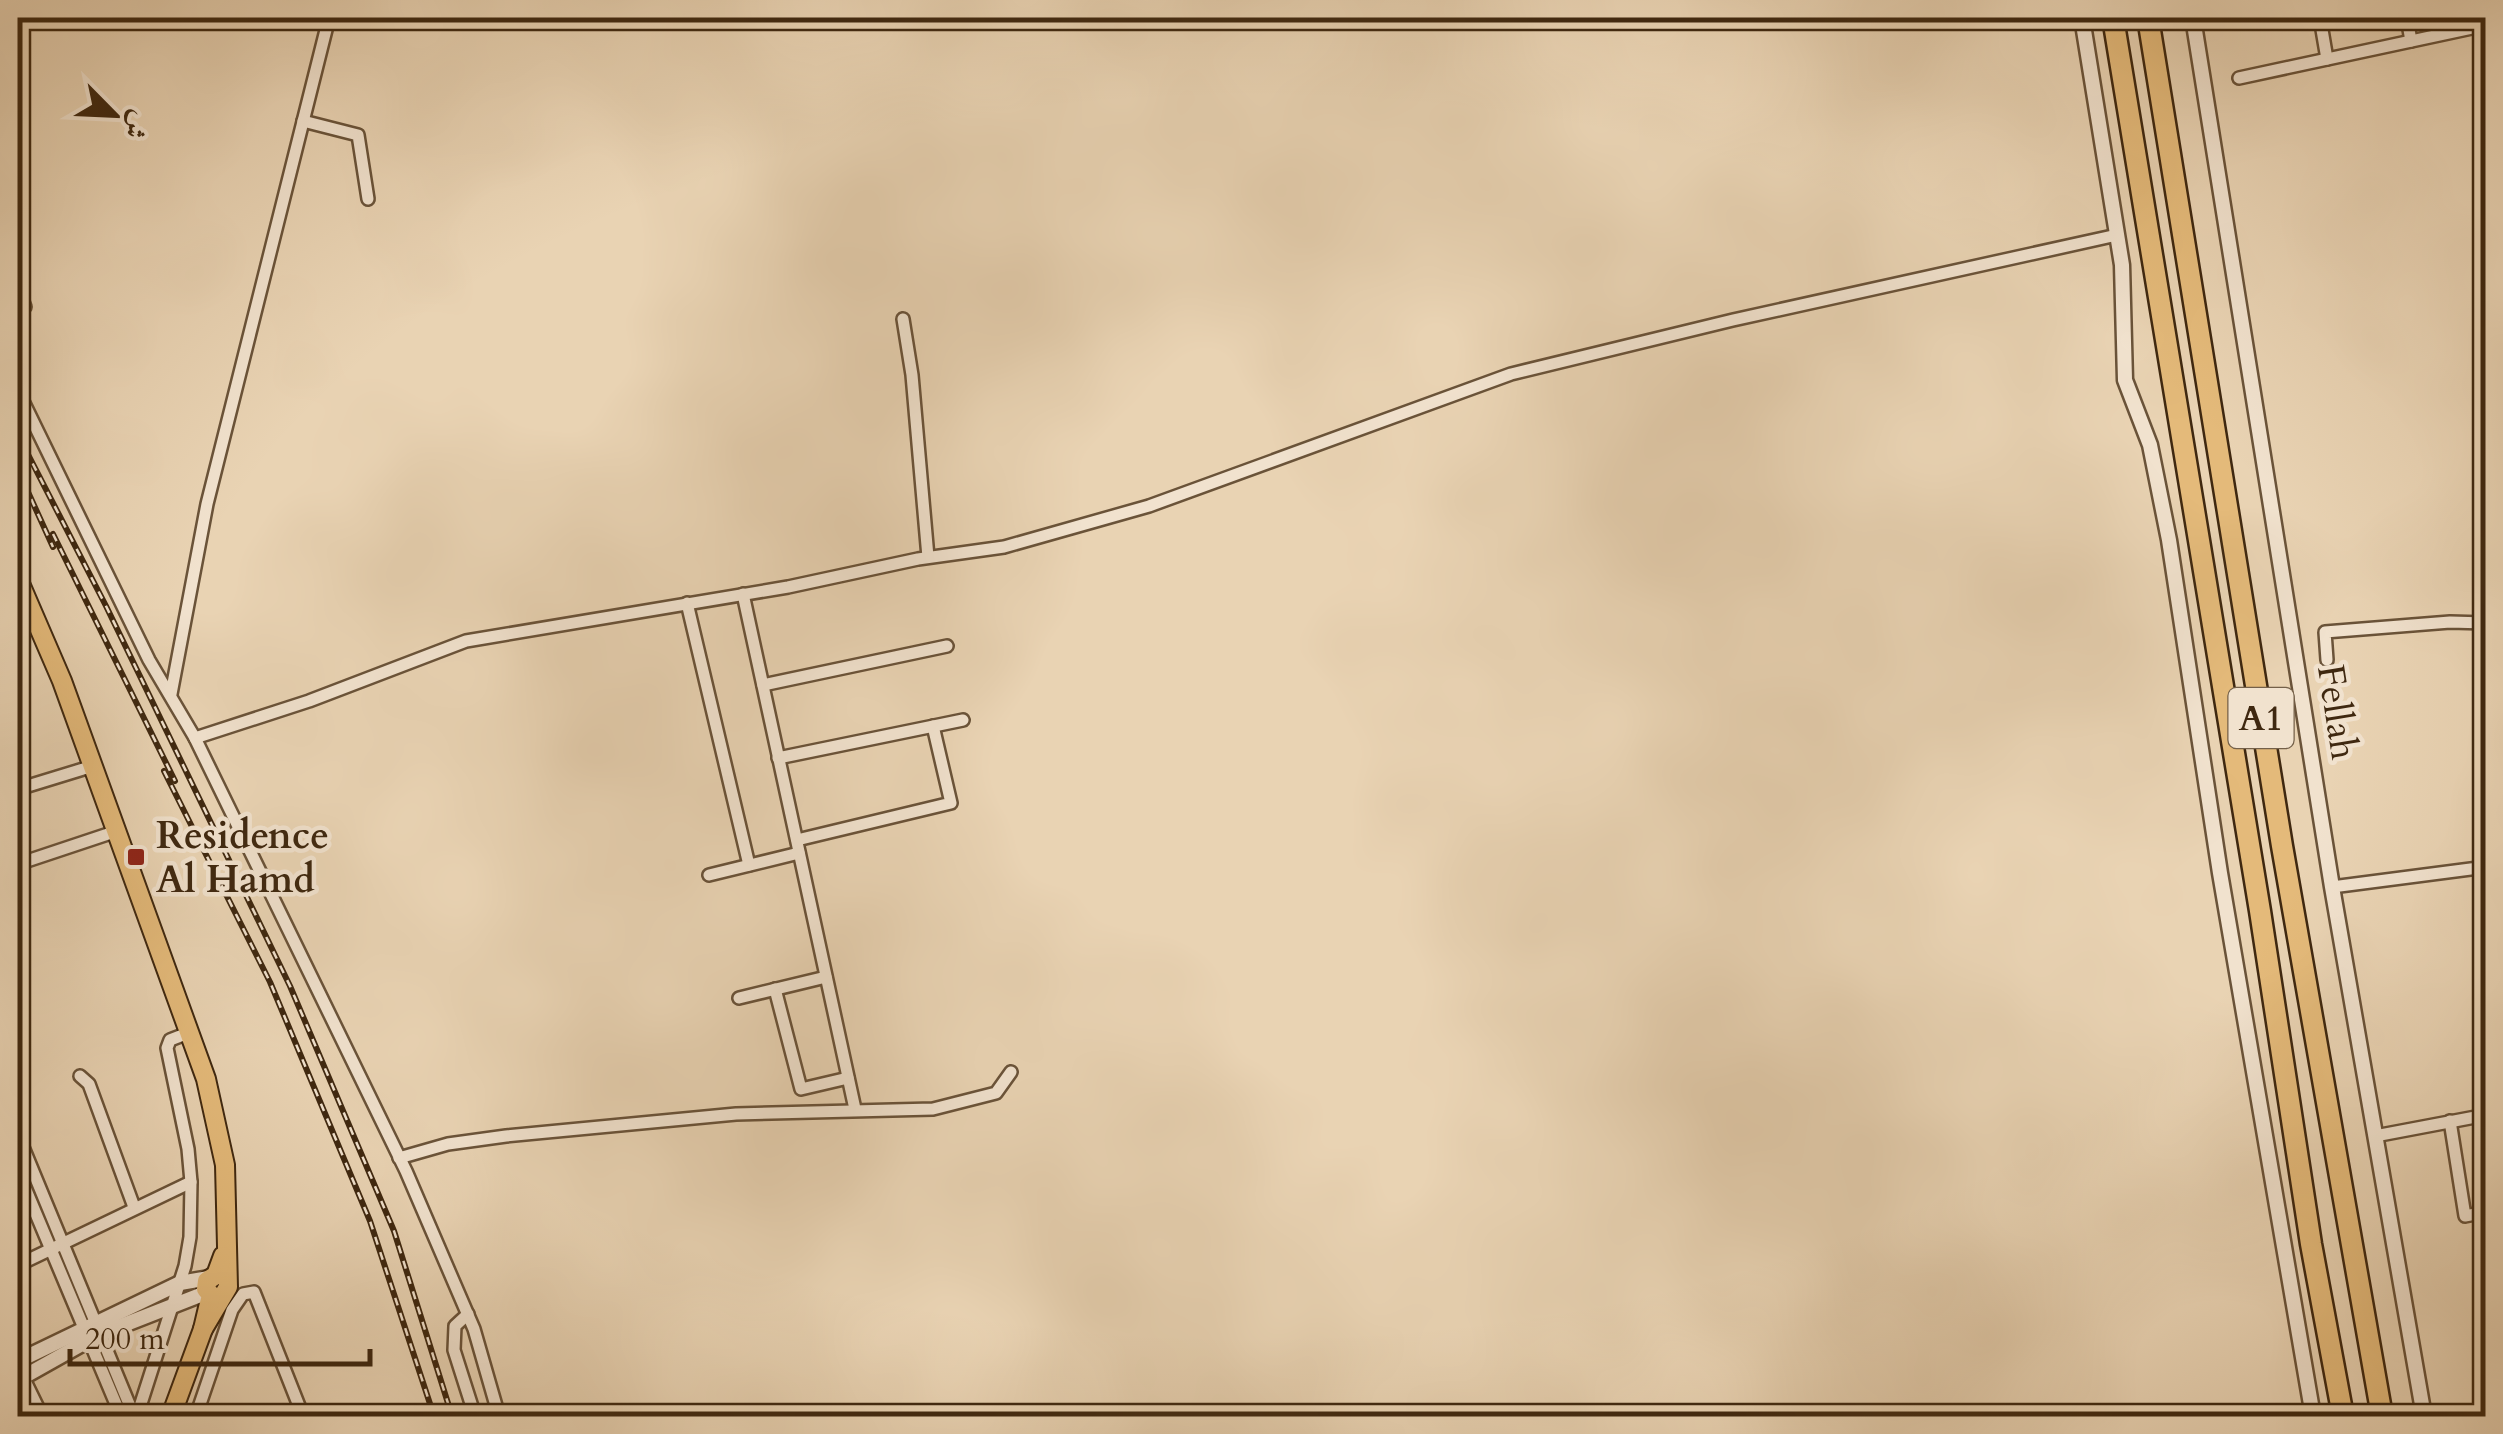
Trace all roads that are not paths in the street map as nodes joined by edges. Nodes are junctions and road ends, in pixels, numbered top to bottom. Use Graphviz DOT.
graph roads {
  1 [pos="329,18"];
  2 [pos="2082,18"];
  3 [pos="2113,18"];
  4 [pos="2148,18"];
  5 [pos="2193,18"];
  6 [pos="2320,18"];
  7 [pos="2407,18"];
  8 [pos="2484,23"];
  9 [pos="2412,41"];
  10 [pos="2326,59"];
  11 [pos="2239,78"];
  12 [pos="302,121"];
  13 [pos="368,199"];
  14 [pos="2116,235"];
  15 [pos="18,288"];
  16 [pos="25,308"];
  17 [pos="903,319"];
  18 [pos="18,390"];
  19 [pos="928,558"];
  20 [pos="18,578"];
  21 [pos="743,594"];
  22 [pos="687,603"];
  23 [pos="2486,623"];
  24 [pos="947,646"];
  25 [pos="2327,660"];
  26 [pos="762,685"];
  27 [pos="171,694"];
  28 [pos="963,720"];
  29 [pos="934,726"];
  30 [pos="195,738"];
  31 [pos="778,758"];
  32 [pos="93,766"];
  33 [pos="18,789"];
  34 [pos="117,830"];
  35 [pos="798,847"];
  36 [pos="18,864"];
  37 [pos="749,865"];
  38 [pos="2486,867"];
  39 [pos="709,875"];
  40 [pos="2332,886"];
  41 [pos="826,977"];
  42 [pos="775,989"];
  43 [pos="738,998"];
  44 [pos="188,1032"];
  45 [pos="1011,1072"];
  46 [pos="80,1076"];
  47 [pos="848,1078"];
  48 [pos="855,1109"];
  49 [pos="2486,1115"];
  50 [pos="2450,1122"];
  51 [pos="18,1134"];
  52 [pos="2375,1136"];
  53 [pos="399,1158"];
  54 [pos="21,1166"];
  55 [pos="191,1182"];
  56 [pos="134,1208"];
  57 [pos="2486,1212"];
  58 [pos="56,1246"];
  59 [pos="18,1265"];
  60 [pos="180,1283"];
  61 [pos="217,1286"];
  62 [pos="254,1292"];
  63 [pos="172,1304"];
  64 [pos="468,1314"];
  65 [pos="91,1332"];
  66 [pos="18,1362"];
  67 [pos="20,1378"];
  68 [pos="42,1416"];
  69 [pos="122,1416"];
  70 [pos="135,1416"];
  71 [pos="170,1416"];
  72 [pos="196,1416"];
  73 [pos="303,1416"];
  74 [pos="475,1416"];
  75 [pos="499,1416"];
  76 [pos="2314,1416"];
  77 [pos="2343,1416"];
  78 [pos="2382,1416"];
  79 [pos="2424,1416"];
  1 -- 12 [label="street"];
  2 -- 14 [label="street"];
  3 -- 77 [label="highway, A1"];
  4 -- 78 [label="highway, A1"];
  5 -- 40 [label="street, Fellah"];
  6 -- 10 [label="street"];
  7 -- 9 [label="street"];
  8 -- 9 [label="street"];
  9 -- 10 [label="street"];
  10 -- 11 [label="street"];
  12 -- 13 [label="street"];
  12 -- 27 [label="street"];
  14 -- 19 [label="street"];
  14 -- 76 [label="street"];
  15 -- 16 [label="street"];
  17 -- 19 [label="street"];
  18 -- 27 [label="street"];
  19 -- 21 [label="street"];
  20 -- 32 [label="main road"];
  21 -- 22 [label="street"];
  21 -- 26 [label="street"];
  22 -- 30 [label="street"];
  22 -- 37 [label="street"];
  23 -- 25 [label="street"];
  24 -- 26 [label="street"];
  26 -- 31 [label="street"];
  27 -- 30 [label="street"];
  28 -- 29 [label="street"];
  29 -- 31 [label="street"];
  29 -- 35 [label="street"];
  30 -- 53 [label="street"];
  31 -- 35 [label="street"];
  32 -- 33 [label="street"];
  32 -- 34 [label="main road"];
  34 -- 36 [label="street"];
  34 -- 44 [label="main road"];
  35 -- 37 [label="street"];
  35 -- 41 [label="street"];
  37 -- 39 [label="street"];
  38 -- 40 [label="street"];
  40 -- 52 [label="street, Fellah"];
  41 -- 42 [label="street"];
  41 -- 47 [label="street"];
  42 -- 43 [label="street"];
  42 -- 47 [label="street"];
  44 -- 55 [label="street"];
  44 -- 61 [label="main road"];
  45 -- 48 [label="street"];
  46 -- 56 [label="street"];
  47 -- 48 [label="street"];
  48 -- 53 [label="street"];
  49 -- 50 [label="street"];
  50 -- 52 [label="street"];
  50 -- 57 [label="street"];
  51 -- 54 [label="street"];
  52 -- 79 [label="street, Fellah"];
  53 -- 64 [label="street"];
  54 -- 58 [label="street"];
  55 -- 56 [label="street"];
  55 -- 60 [label="street"];
  56 -- 58 [label="street"];
  58 -- 59 [label="street"];
  58 -- 65 [label="street"];
  60 -- 61 [label="street"];
  60 -- 63 [label="street"];
  60 -- 65 [label="street"];
  61 -- 62 [label="street"];
  61 -- 63 [label="street"];
  61 -- 71 [label="main road"];
  62 -- 72 [label="street"];
  62 -- 73 [label="street"];
  63 -- 65 [label="street"];
  63 -- 70 [label="street"];
  64 -- 74 [label="street"];
  64 -- 75 [label="street"];
  65 -- 66 [label="street"];
  65 -- 67 [label="street"];
  65 -- 69 [label="street"];
  65 -- 70 [label="street"];
  67 -- 68 [label="street"];
}
